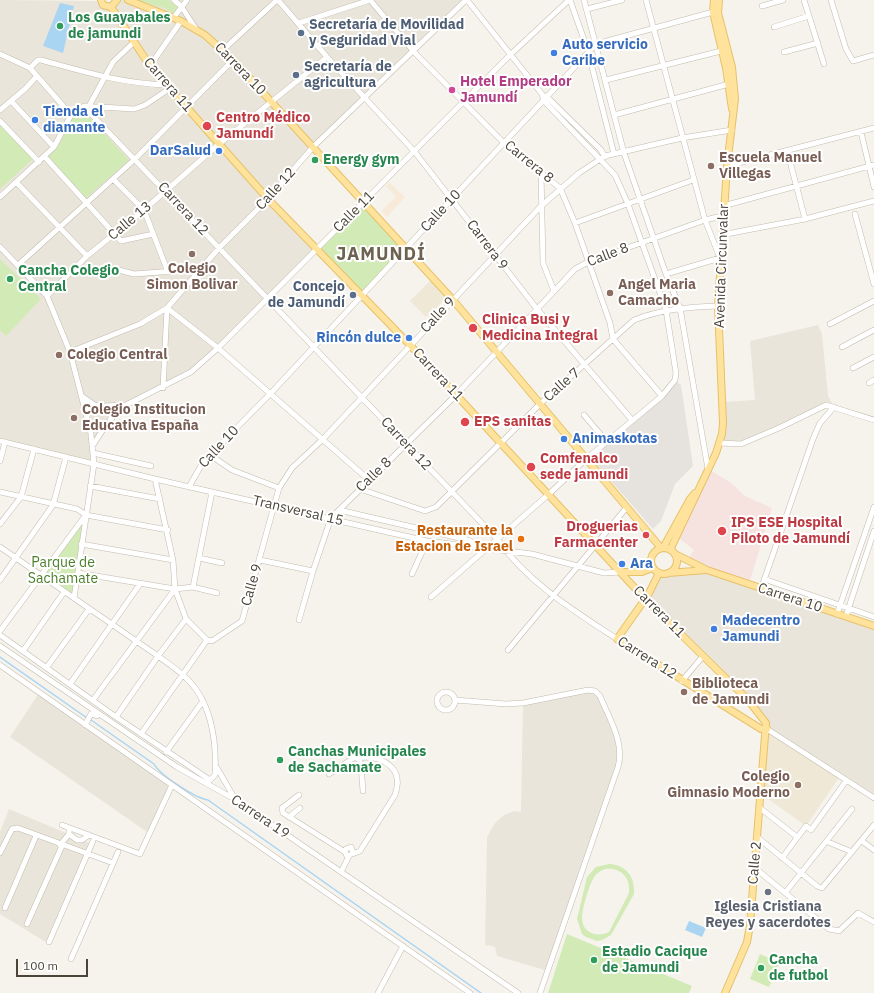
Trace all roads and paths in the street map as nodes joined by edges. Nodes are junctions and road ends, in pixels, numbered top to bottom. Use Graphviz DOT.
graph roads {
  1 [pos="99,0"];
  2 [pos="117,0"];
  3 [pos="128,0"];
  4 [pos="174,0"];
  5 [pos="187,0"];
  6 [pos="278,0"];
  7 [pos="370,0"];
  8 [pos="466,0"];
  9 [pos="570,0"];
  10 [pos="584,0"];
  11 [pos="622,0"];
  12 [pos="646,0"];
  13 [pos="709,0"];
  14 [pos="714,0"];
  15 [pos="719,0"];
  16 [pos="783,0"];
  17 [pos="804,0"];
  18 [pos="831,0"];
  19 [pos="181,6"];
  20 [pos="762,6"];
  21 [pos="111,7"];
  22 [pos="587,10"];
  23 [pos="713,10"];
  24 [pos="809,16"];
  25 [pos="174,17"];
  26 [pos="181,21"];
  27 [pos="299,23"];
  28 [pos="653,27"];
  29 [pos="774,27"];
  30 [pos="197,31"];
  31 [pos="134,42"];
  32 [pos="818,43"];
  33 [pos="596,44"];
  34 [pos="223,50"];
  35 [pos="588,51"];
  36 [pos="722,51"];
  37 [pos="414,52"];
  38 [pos="784,52"];
  39 [pos="0,54"];
  40 [pos="510,55"];
  41 [pos="874,55"];
  42 [pos="327,57"];
  43 [pos="233,60"];
  44 [pos="664,64"];
  45 [pos="824,64"];
  46 [pos="150,66"];
  47 [pos="30,68"];
  48 [pos="37,76"];
  49 [pos="104,78"];
  50 [pos="606,80"];
  51 [pos="728,84"];
  52 [pos="168,87"];
  53 [pos="542,94"];
  54 [pos="548,96"];
  55 [pos="364,97"];
  56 [pos="673,99"];
  57 [pos="11,101"];
  58 [pos="544,101"];
  59 [pos="271,102"];
  60 [pos="465,102"];
  61 [pos="90,106"];
  62 [pos="186,106"];
  63 [pos="0,110"];
  64 [pos="733,110"];
  65 [pos="71,115"];
  66 [pos="614,115"];
  67 [pos="0,121"];
  68 [pos="874,128"];
  69 [pos="732,130"];
  70 [pos="861,132"];
  71 [pos="682,138"];
  72 [pos="504,143"];
  73 [pos="219,144"];
  74 [pos="54,147"];
  75 [pos="313,147"];
  76 [pos="787,150"];
  77 [pos="414,151"];
  78 [pos="624,152"];
  79 [pos="614,154"];
  80 [pos="44,156"];
  81 [pos="605,156"];
  82 [pos="598,158"];
  83 [pos="135,159"];
  84 [pos="39,162"];
  85 [pos="605,162"];
  86 [pos="727,166"];
  87 [pos="871,166"];
  88 [pos="541,173"];
  89 [pos="113,179"];
  90 [pos="693,180"];
  91 [pos="16,182"];
  92 [pos="796,187"];
  93 [pos="874,187"];
  94 [pos="560,188"];
  95 [pos="166,191"];
  96 [pos="0,197"];
  97 [pos="268,198"];
  98 [pos="452,199"];
  99 [pos="640,200"];
  100 [pos="874,201"];
  101 [pos="364,202"];
  102 [pos="87,204"];
  103 [pos="628,204"];
  104 [pos="541,206"];
  105 [pos="723,206"];
  106 [pos="144,210"];
  107 [pos="855,214"];
  108 [pos="722,216"];
  109 [pos="805,219"];
  110 [pos="705,220"];
  111 [pos="575,223"];
  112 [pos="59,228"];
  113 [pos="153,234"];
  114 [pos="721,234"];
  115 [pos="114,235"];
  116 [pos="654,239"];
  117 [pos="642,243"];
  118 [pos="0,247"];
  119 [pos="219,248"];
  120 [pos="317,248"];
  121 [pos="406,248"];
  122 [pos="494,255"];
  123 [pos="87,256"];
  124 [pos="720,258"];
  125 [pos="588,262"];
  126 [pos="18,265"];
  127 [pos="110,268"];
  128 [pos="201,269"];
  129 [pos="168,272"];
  130 [pos="666,274"];
  131 [pos="874,284"];
  132 [pos="554,291"];
  133 [pos="360,295"];
  134 [pos="47,296"];
  135 [pos="268,298"];
  136 [pos="453,300"];
  137 [pos="874,301"];
  138 [pos="718,306"];
  139 [pos="167,308"];
  140 [pos="680,308"];
  141 [pos="537,309"];
  142 [pos="666,310"];
  143 [pos="830,324"];
  144 [pos="874,330"];
  145 [pos="613,339"];
  146 [pos="410,345"];
  147 [pos="313,346"];
  148 [pos="842,347"];
  149 [pos="218,348"];
  150 [pos="70,352"];
  151 [pos="497,353"];
  152 [pos="874,357"];
  153 [pos="584,365"];
  154 [pos="852,368"];
  155 [pos="874,380"];
  156 [pos="868,383"];
  157 [pos="163,388"];
  158 [pos="271,393"];
  159 [pos="456,395"];
  160 [pos="662,396"];
  161 [pos="83,397"];
  162 [pos="362,397"];
  163 [pos="540,404"];
  164 [pos="126,405"];
  165 [pos="96,406"];
  166 [pos="104,406"];
  167 [pos="834,407"];
  168 [pos="584,415"];
  169 [pos="87,418"];
  170 [pos="111,419"];
  171 [pos="632,420"];
  172 [pos="874,420"];
  173 [pos="90,425"];
  174 [pos="104,428"];
  175 [pos="323,439"];
  176 [pos="2,442"];
  177 [pos="500,442"];
  178 [pos="607,442"];
  179 [pos="720,443"];
  180 [pos="93,445"];
  181 [pos="406,445"];
  182 [pos="34,449"];
  183 [pos="93,453"];
  184 [pos="210,455"];
  185 [pos="66,457"];
  186 [pos="586,459"];
  187 [pos="0,461"];
  188 [pos="94,464"];
  189 [pos="152,466"];
  190 [pos="708,469"];
  191 [pos="154,479"];
  192 [pos="369,480"];
  193 [pos="90,486"];
  194 [pos="189,487"];
  195 [pos="279,488"];
  196 [pos="360,489"];
  197 [pos="0,492"];
  198 [pos="212,492"];
  199 [pos="452,493"];
  200 [pos="549,494"];
  201 [pos="22,497"];
  202 [pos="160,499"];
  203 [pos="53,505"];
  204 [pos="275,506"];
  205 [pos="627,507"];
  206 [pos="874,508"];
  207 [pos="339,510"];
  208 [pos="86,515"];
  209 [pos="331,518"];
  210 [pos="0,524"];
  211 [pos="679,525"];
  212 [pos="168,530"];
  213 [pos="874,531"];
  214 [pos="497,539"];
  215 [pos="427,541"];
  216 [pos="81,544"];
  217 [pos="595,544"];
  218 [pos="0,547"];
  219 [pos="484,548"];
  220 [pos="662,548"];
  221 [pos="504,550"];
  222 [pos="673,552"];
  223 [pos="16,558"];
  224 [pos="199,558"];
  225 [pos="173,560"];
  226 [pos="260,560"];
  227 [pos="222,563"];
  228 [pos="577,567"];
  229 [pos="656,570"];
  230 [pos="706,570"];
  231 [pos="313,571"];
  232 [pos="620,572"];
  233 [pos="78,573"];
  234 [pos="668,573"];
  235 [pos="41,574"];
  236 [pos="412,574"];
  237 [pos="764,579"];
  238 [pos="0,580"];
  239 [pos="140,584"];
  240 [pos="190,587"];
  241 [pos="178,588"];
  242 [pos="761,588"];
  243 [pos="64,592"];
  244 [pos="217,593"];
  245 [pos="553,596"];
  246 [pos="74,598"];
  247 [pos="431,598"];
  248 [pos="645,599"];
  249 [pos="840,606"];
  250 [pos="89,609"];
  251 [pos="848,609"];
  252 [pos="837,614"];
  253 [pos="846,616"];
  254 [pos="874,617"];
  255 [pos="186,619"];
  256 [pos="299,620"];
  257 [pos="112,626"];
  258 [pos="874,626"];
  259 [pos="0,631"];
  260 [pos="0,634"];
  261 [pos="617,639"];
  262 [pos="209,640"];
  263 [pos="136,642"];
  264 [pos="0,646"];
  265 [pos="508,650"];
  266 [pos="22,651"];
  267 [pos="158,656"];
  268 [pos="703,656"];
  269 [pos="0,665"];
  270 [pos="46,667"];
  271 [pos="183,675"];
  272 [pos="682,681"];
  273 [pos="70,684"];
  274 [pos="93,700"];
  275 [pos="203,700"];
  276 [pos="455,700"];
  277 [pos="116,717"];
  278 [pos="104,718"];
  279 [pos="85,723"];
  280 [pos="767,729"];
  281 [pos="141,734"];
  282 [pos="166,752"];
  283 [pos="359,758"];
  284 [pos="215,766"];
  285 [pos="329,774"];
  286 [pos="207,781"];
  287 [pos="846,781"];
  288 [pos="172,785"];
  289 [pos="364,791"];
  290 [pos="299,795"];
  291 [pos="874,798"];
  292 [pos="236,800"];
  293 [pos="300,808"];
  294 [pos="760,808"];
  295 [pos="852,809"];
  296 [pos="289,817"];
  297 [pos="62,825"];
  298 [pos="874,825"];
  299 [pos="70,828"];
  300 [pos="68,834"];
  301 [pos="90,835"];
  302 [pos="36,836"];
  303 [pos="757,837"];
  304 [pos="797,837"];
  305 [pos="77,840"];
  306 [pos="93,841"];
  307 [pos="862,841"];
  308 [pos="828,842"];
  309 [pos="61,845"];
  310 [pos="71,849"];
  311 [pos="874,850"];
  312 [pos="118,852"];
  313 [pos="852,852"];
  314 [pos="0,853"];
  315 [pos="351,854"];
  316 [pos="87,855"];
  317 [pos="782,858"];
  318 [pos="113,864"];
  319 [pos="755,868"];
  320 [pos="341,872"];
  321 [pos="802,873"];
  322 [pos="785,893"];
  323 [pos="5,908"];
  324 [pos="874,922"];
  325 [pos="28,924"];
  326 [pos="49,942"];
  327 [pos="403,946"];
  328 [pos="70,959"];
  329 [pos="378,993"];
  330 [pos="470,993"];
  331 [pos="518,993"];
  332 [pos="540,993"];
  333 [pos="725,993"];
  1 -- 21 [label="main road"];
  2 -- 21 [label="main road"];
  3 -- 25 [label="main road, Carrera 10"];
  4 -- 19 [label="street"];
  5 -- 19 [label="street"];
  6 -- 27 [label="street, Carrera 9"];
  6 -- 34 [label="street"];
  7 -- 27 [label="street"];
  7 -- 37 [label="street, Carrera 8"];
  8 -- 37 [label="street, Calle 12"];
  8 -- 40 [label="street"];
  9 -- 35 [label="street"];
  9 -- 40 [label="street, Calle 11"];
  10 -- 22 [label="street"];
  11 -- 22 [label="street"];
  12 -- 28 [label="street"];
  13 -- 23 [label="street"];
  14 -- 23 [label="main road, Avenida Circunvalar"];
  15 -- 64 [label="main road, Avenida Circunvalar"];
  16 -- 20 [label="street"];
  17 -- 24 [label="street"];
  18 -- 41 [label="street"];
  19 -- 25 [label="street"];
  19 -- 30 [label="street"];
  21 -- 31 [label="main road, Carrera 11"];
  22 -- 33 [label="street"];
  23 -- 28 [label="street, Calle 10"];
  23 -- 36 [label="main road, Avenida Circunvalar"];
  24 -- 29 [label="street"];
  24 -- 32 [label="street"];
  25 -- 26 [label="main road, Carrera 10"];
  26 -- 30 [label="main road, Carrera 10"];
  26 -- 46 [label="street"];
  27 -- 42 [label="street, Carrera 9"];
  28 -- 33 [label="street, Calle 10"];
  28 -- 44 [label="street"];
  30 -- 34 [label="main road, Carrera 10"];
  31 -- 46 [label="main road, Carrera 11"];
  31 -- 49 [label="street"];
  32 -- 38 [label="street"];
  32 -- 45 [label="street"];
  33 -- 35 [label="street, Calle 10"];
  33 -- 50 [label="street"];
  34 -- 43 [label="main road, Carrera 10"];
  35 -- 54 [label="street, Calle 10"];
  35 -- 79 [label="street"];
  36 -- 44 [label="street"];
  36 -- 51 [label="main road, Avenida Circunvalar"];
  37 -- 55 [label="street, Calle 12"];
  37 -- 60 [label="street, Carrera 8"];
  39 -- 47 [label="street"];
  40 -- 53 [label="street"];
  40 -- 60 [label="street, Calle 11"];
  42 -- 55 [label="street, Carrera 9"];
  42 -- 59 [label="street, Calle 13"];
  43 -- 59 [label="main road, Carrera 10"];
  43 -- 62 [label="street"];
  44 -- 50 [label="street"];
  44 -- 56 [label="street"];
  46 -- 52 [label="main road, Carrera 11"];
  47 -- 48 [label="street"];
  47 -- 49 [label="street"];
  48 -- 57 [label="street"];
  48 -- 65 [label="street"];
  49 -- 52 [label="street"];
  49 -- 61 [label="street"];
  50 -- 66 [label="street"];
  51 -- 56 [label="street"];
  51 -- 64 [label="main road, Avenida Circunvalar"];
  52 -- 61 [label="street"];
  52 -- 62 [label="main road, Carrera 11"];
  53 -- 54 [label="street"];
  53 -- 58 [label="street"];
  54 -- 58 [label="street, Calle 10"];
  54 -- 81 [label="street"];
  55 -- 75 [label="street, Calle 12"];
  55 -- 77 [label="street, Carrera 9"];
  56 -- 66 [label="street"];
  56 -- 71 [label="street"];
  57 -- 63 [label="street"];
  57 -- 74 [label="street"];
  58 -- 72 [label="street, Calle 10"];
  58 -- 82 [label="street"];
  59 -- 73 [label="street, Calle 13"];
  59 -- 75 [label="main road, Carrera 10"];
  60 -- 72 [label="street, Carrera 8"];
  60 -- 77 [label="street, Calle 11"];
  61 -- 65 [label="street"];
  61 -- 83 [label="street, Carrera 12"];
  62 -- 73 [label="main road, Carrera 11"];
  62 -- 83 [label="street"];
  64 -- 69 [label="main road, Avenida Circunvalar"];
  65 -- 74 [label="street"];
  66 -- 78 [label="street"];
  67 -- 84 [label="street"];
  68 -- 70 [label="street"];
  69 -- 71 [label="street, Calle 9"];
  69 -- 86 [label="main road, Avenida Circunvalar"];
  70 -- 76 [label="street"];
  70 -- 87 [label="street"];
  71 -- 78 [label="street, Calle 9"];
  71 -- 90 [label="street"];
  72 -- 88 [label="street, Carrera 8"];
  72 -- 98 [label="street, Calle 10"];
  73 -- 95 [label="street, Calle 13"];
  73 -- 97 [label="main road, Carrera 11"];
  74 -- 80 [label="street"];
  75 -- 97 [label="street, Calle 12"];
  75 -- 101 [label="main road, Carrera 10"];
  76 -- 86 [label="street"];
  76 -- 92 [label="street"];
  77 -- 98 [label="street, Carrera 9"];
  77 -- 101 [label="street, Calle 11"];
  78 -- 79 [label="street, Calle 9"];
  78 -- 99 [label="street"];
  79 -- 81 [label="street, Calle 9"];
  80 -- 84 [label="street"];
  80 -- 102 [label="street"];
  81 -- 82 [label="street, Calle 9"];
  81 -- 85 [label="street"];
  82 -- 85 [label="street"];
  82 -- 94 [label="street, Calle 9"];
  83 -- 89 [label="street"];
  83 -- 95 [label="street, Carrera 12"];
  84 -- 91 [label="street"];
  85 -- 103 [label="street"];
  86 -- 105 [label="main road, Avenida Circunvalar"];
  87 -- 92 [label="street"];
  87 -- 93 [label="street"];
  88 -- 94 [label="street, Carrera 8"];
  88 -- 104 [label="street"];
  89 -- 102 [label="street"];
  89 -- 106 [label="street"];
  90 -- 99 [label="street"];
  90 -- 110 [label="street"];
  91 -- 96 [label="street"];
  91 -- 112 [label="street"];
  92 -- 105 [label="street"];
  92 -- 109 [label="street"];
  94 -- 104 [label="street, Calle 9"];
  94 -- 111 [label="street, Carrera 8"];
  95 -- 106 [label="street, Calle 13"];
  95 -- 119 [label="street, Carrera 12"];
  97 -- 119 [label="street, Calle 12"];
  97 -- 120 [label="main road, Carrera 11"];
  98 -- 121 [label="street, Calle 10"];
  98 -- 122 [label="street, Carrera 9"];
  99 -- 103 [label="street"];
  99 -- 116 [label="street"];
  100 -- 109 [label="street"];
  101 -- 120 [label="street, Calle 11"];
  101 -- 121 [label="main road, Carrera 10"];
  102 -- 112 [label="street"];
  102 -- 115 [label="street"];
  103 -- 111 [label="street"];
  103 -- 117 [label="street"];
  104 -- 122 [label="street, Calle 9"];
  104 -- 132 [label="street"];
  105 -- 108 [label="main road, Avenida Circunvalar"];
  106 -- 113 [label="street"];
  106 -- 115 [label="street, Calle 13"];
  107 -- 131 [label="street"];
  108 -- 110 [label="street, Calle 8"];
  108 -- 114 [label="main road, Avenida Circunvalar"];
  109 -- 114 [label="street"];
  110 -- 116 [label="street, Calle 8"];
  110 -- 124 [label="street"];
  111 -- 125 [label="street, Carrera 8"];
  112 -- 123 [label="street"];
  112 -- 126 [label="street"];
  113 -- 115 [label="street"];
  113 -- 129 [label="street"];
  114 -- 124 [label="main road, Avenida Circunvalar"];
  115 -- 123 [label="street, Calle 13"];
  116 -- 117 [label="street, Calle 8"];
  116 -- 130 [label="street"];
  117 -- 125 [label="street, Calle 8"];
  117 -- 142 [label="street"];
  118 -- 126 [label="street"];
  119 -- 128 [label="street, Calle 12"];
  119 -- 135 [label="street, Carrera 12"];
  120 -- 133 [label="main road, Carrera 11"];
  120 -- 135 [label="street, Calle 11"];
  121 -- 133 [label="street, Calle 10"];
  121 -- 136 [label="main road, Carrera 10"];
  122 -- 136 [label="street, Calle 9"];
  122 -- 141 [label="street, Carrera 9"];
  123 -- 134 [label="street, Calle 13"];
  124 -- 130 [label="street"];
  124 -- 138 [label="main road, Avenida Circunvalar"];
  125 -- 132 [label="street, Calle 8"];
  125 -- 145 [label="street, Carrera 8"];
  126 -- 134 [label="street"];
  127 -- 129 [label="street"];
  128 -- 129 [label="street"];
  128 -- 139 [label="street, Calle 12"];
  130 -- 140 [label="street"];
  132 -- 141 [label="street, Calle 8"];
  133 -- 146 [label="main road, Carrera 11"];
  133 -- 147 [label="street, Calle 10"];
  134 -- 150 [label="street"];
  135 -- 147 [label="street, Carrera 12"];
  135 -- 149 [label="street, Calle 11"];
  136 -- 146 [label="street, Calle 9"];
  136 -- 151 [label="main road, Carrera 10"];
  137 -- 143 [label="street"];
  138 -- 140 [label="street, Calle 7"];
  138 -- 179 [label="main road, Avenida Circunvalar"];
  139 -- 149 [label="street"];
  139 -- 150 [label="street, Calle 12"];
  139 -- 157 [label="street"];
  140 -- 142 [label="street, Calle 7"];
  140 -- 190 [label="street"];
  141 -- 151 [label="street, Calle 8"];
  141 -- 153 [label="street, Carrera 9"];
  142 -- 145 [label="street, Calle 7"];
  142 -- 160 [label="street"];
  144 -- 148 [label="street"];
  145 -- 153 [label="street, Calle 7"];
  145 -- 160 [label="street, Carrera 8"];
  146 -- 159 [label="main road, Carrera 11"];
  146 -- 162 [label="street, Calle 9"];
  147 -- 158 [label="street, Calle 10"];
  147 -- 162 [label="street, Carrera 12"];
  149 -- 157 [label="street, Calle 11"];
  149 -- 158 [label="street"];
  150 -- 161 [label="street"];
  151 -- 159 [label="street, Calle 8"];
  151 -- 163 [label="main road, Carrera 10"];
  152 -- 154 [label="street"];
  153 -- 163 [label="street, Calle 7"];
  153 -- 171 [label="street, Carrera 9"];
  155 -- 156 [label="street"];
  157 -- 164 [label="street, Calle 11"];
  158 -- 175 [label="street"];
  158 -- 184 [label="street, Calle 10"];
  159 -- 177 [label="main road, Carrera 11"];
  159 -- 181 [label="street, Calle 8"];
  160 -- 171 [label="street"];
  161 -- 165 [label="street"];
  161 -- 169 [label="street"];
  162 -- 175 [label="street, Calle 9"];
  162 -- 181 [label="street, Carrera 12"];
  163 -- 177 [label="street, Calle 7"];
  163 -- 186 [label="main road, Carrera 10"];
  164 -- 166 [label="street, Calle 11"];
  164 -- 170 [label="street, Calle 11"];
  165 -- 166 [label="street"];
  165 -- 169 [label="street"];
  166 -- 170 [label="street"];
  167 -- 172 [label="street"];
  167 -- 179 [label="street"];
  167 -- 237 [label="street"];
  168 -- 178 [label="street"];
  169 -- 173 [label="street"];
  170 -- 174 [label="street"];
  171 -- 178 [label="street"];
  173 -- 174 [label="street"];
  173 -- 180 [label="street"];
  174 -- 180 [label="street"];
  175 -- 192 [label="street"];
  175 -- 195 [label="street, Calle 9"];
  176 -- 182 [label="street, Transversal 15"];
  176 -- 187 [label="street"];
  177 -- 199 [label="street, Calle 7"];
  177 -- 200 [label="main road, Carrera 11"];
  178 -- 186 [label="street"];
  179 -- 190 [label="main road, Avenida Circunvalar"];
  180 -- 183 [label="street"];
  181 -- 192 [label="street, Calle 8"];
  181 -- 199 [label="street, Carrera 12"];
  182 -- 185 [label="street, Transversal 15"];
  182 -- 201 [label="street"];
  183 -- 188 [label="street"];
  183 -- 189 [label="street"];
  184 -- 194 [label="street, Calle 10"];
  184 -- 195 [label="street"];
  185 -- 188 [label="street, Transversal 15"];
  185 -- 203 [label="street"];
  186 -- 200 [label="street"];
  186 -- 205 [label="main road, Carrera 10"];
  188 -- 191 [label="street, Transversal 15"];
  188 -- 193 [label="street"];
  190 -- 211 [label="main road, Avenida Circunvalar"];
  191 -- 194 [label="street, Transversal 15"];
  191 -- 202 [label="street"];
  192 -- 196 [label="street, Calle 8"];
  193 -- 202 [label="street"];
  193 -- 208 [label="street"];
  194 -- 198 [label="street, Transversal 15"];
  195 -- 204 [label="street, Calle 9"];
  196 -- 199 [label="street, Calle 7"];
  196 -- 207 [label="street, Calle 8"];
  197 -- 201 [label="street"];
  198 -- 204 [label="street, Transversal 15"];
  198 -- 224 [label="street, Calle 10"];
  199 -- 214 [label="street, Carrera 12"];
  200 -- 214 [label="street"];
  200 -- 217 [label="main road, Carrera 11"];
  201 -- 203 [label="street"];
  201 -- 210 [label="street"];
  202 -- 212 [label="street"];
  203 -- 208 [label="street"];
  203 -- 223 [label="street"];
  204 -- 209 [label="street, Transversal 15"];
  204 -- 226 [label="street, Calle 9"];
  205 -- 217 [label="street"];
  205 -- 220 [label="main road, Carrera 10"];
  206 -- 249 [label="street"];
  207 -- 209 [label="street, Calle 8"];
  207 -- 219 [label="street"];
  208 -- 212 [label="street"];
  208 -- 216 [label="street"];
  208 -- 235 [label="street"];
  209 -- 215 [label="street, Transversal 15"];
  209 -- 231 [label="street"];
  211 -- 220 [label="main road, Avenida Circunvalar"];
  211 -- 222 [label="main road, Avenida Circunvalar"];
  212 -- 225 [label="street"];
  213 -- 251 [label="street"];
  214 -- 219 [label="street"];
  214 -- 221 [label="street, Carrera 12"];
  215 -- 219 [label="street, Transversal 15"];
  215 -- 236 [label="street"];
  216 -- 225 [label="street"];
  216 -- 233 [label="street"];
  217 -- 228 [label="street"];
  217 -- 232 [label="main road, Carrera 11"];
  218 -- 223 [label="street"];
  219 -- 221 [label="street, Transversal 15"];
  219 -- 247 [label="street"];
  220 -- 222 [label="main road"];
  220 -- 229 [label="main road"];
  221 -- 228 [label="street"];
  221 -- 245 [label="street, Carrera 12"];
  222 -- 230 [label="main road, Carrera 10"];
  222 -- 234 [label="main road"];
  223 -- 235 [label="street"];
  223 -- 238 [label="street"];
  224 -- 227 [label="street"];
  224 -- 240 [label="street, Calle 10"];
  225 -- 241 [label="street"];
  226 -- 231 [label="street"];
  226 -- 262 [label="street, Calle 9"];
  228 -- 232 [label="street"];
  228 -- 245 [label="street"];
  229 -- 232 [label="main road"];
  229 -- 234 [label="main road"];
  229 -- 248 [label="main road"];
  230 -- 234 [label="main road, Carrera 10"];
  230 -- 242 [label="main road, Carrera 10"];
  231 -- 256 [label="street"];
  232 -- 248 [label="main road, Carrera 11"];
  233 -- 239 [label="street"];
  233 -- 246 [label="street"];
  235 -- 243 [label="street"];
  235 -- 259 [label="street"];
  237 -- 242 [label="street"];
  237 -- 249 [label="street"];
  239 -- 241 [label="street"];
  239 -- 257 [label="street"];
  240 -- 241 [label="street"];
  240 -- 244 [label="street"];
  241 -- 255 [label="street"];
  241 -- 263 [label="street"];
  242 -- 252 [label="main road, Carrera 10"];
  243 -- 246 [label="street"];
  243 -- 266 [label="street"];
  245 -- 261 [label="street, Carrera 12"];
  245 -- 265 [label="street"];
  246 -- 250 [label="street"];
  248 -- 261 [label="main road"];
  248 -- 268 [label="main road, Carrera 11"];
  249 -- 251 [label="street"];
  249 -- 252 [label="street"];
  250 -- 257 [label="street"];
  250 -- 270 [label="street"];
  251 -- 253 [label="street"];
  251 -- 254 [label="street"];
  252 -- 253 [label="main road, Carrera 10"];
  253 -- 258 [label="main road, Carrera 10"];
  255 -- 262 [label="street"];
  255 -- 267 [label="street"];
  257 -- 263 [label="street"];
  257 -- 273 [label="street"];
  260 -- 266 [label="street, Carrera 19"];
  261 -- 272 [label="main road, Carrera 12"];
  262 -- 271 [label="street, Calle 9"];
  263 -- 267 [label="street"];
  263 -- 274 [label="street"];
  264 -- 278 [label="street, Carrera 19"];
  266 -- 270 [label="street, Carrera 19"];
  267 -- 271 [label="street"];
  267 -- 277 [label="street"];
  268 -- 272 [label="street"];
  268 -- 280 [label="main road, Carrera 11"];
  269 -- 279 [label="street, Carrera 19"];
  270 -- 273 [label="street, Carrera 19"];
  271 -- 275 [label="street"];
  271 -- 281 [label="street, Calle 9"];
  272 -- 280 [label="main road, Carrera 12"];
  273 -- 274 [label="street, Carrera 19"];
  274 -- 277 [label="street, Carrera 19"];
  275 -- 282 [label="street"];
  275 -- 284 [label="street"];
  276 -- 332 [label="street"];
  277 -- 281 [label="street, Carrera 19"];
  278 -- 279 [label="street"];
  278 -- 286 [label="street, Carrera 19"];
  279 -- 288 [label="street, Carrera 19"];
  280 -- 287 [label="street, Carrera 11"];
  280 -- 294 [label="main road, Calle 2"];
  281 -- 282 [label="street, Carrera 19"];
  282 -- 286 [label="street, Carrera 19"];
  283 -- 285 [label="street"];
  283 -- 289 [label="street"];
  283 -- 315 [label="street"];
  284 -- 286 [label="street"];
  284 -- 292 [label="street"];
  286 -- 292 [label="street, Carrera 19"];
  287 -- 291 [label="street, Carrera 11"];
  287 -- 304 [label="street"];
  288 -- 301 [label="street"];
  288 -- 327 [label="street, Carrera 19"];
  290 -- 296 [label="street"];
  292 -- 320 [label="street, Carrera 19"];
  293 -- 296 [label="street"];
  294 -- 303 [label="main road, Calle 2"];
  294 -- 304 [label="street"];
  295 -- 308 [label="street"];
  296 -- 315 [label="street"];
  297 -- 299 [label="street"];
  298 -- 307 [label="street"];
  299 -- 300 [label="street"];
  299 -- 301 [label="street"];
  300 -- 305 [label="street"];
  300 -- 309 [label="street"];
  301 -- 305 [label="street"];
  302 -- 309 [label="street"];
  302 -- 314 [label="street"];
  302 -- 323 [label="street"];
  303 -- 317 [label="street"];
  303 -- 319 [label="main road, Calle 2"];
  304 -- 317 [label="street"];
  305 -- 310 [label="street"];
  306 -- 316 [label="street"];
  307 -- 311 [label="street"];
  307 -- 313 [label="street"];
  308 -- 313 [label="street"];
  308 -- 321 [label="street"];
  309 -- 310 [label="street"];
  309 -- 325 [label="street"];
  310 -- 316 [label="street"];
  312 -- 318 [label="street"];
  313 -- 321 [label="street"];
  315 -- 320 [label="street"];
  316 -- 318 [label="street"];
  316 -- 326 [label="street"];
  317 -- 321 [label="street"];
  318 -- 328 [label="street"];
  319 -- 322 [label="street"];
  319 -- 333 [label="main road, Calle 2"];
  320 -- 331 [label="street, Carrera 19"];
  321 -- 322 [label="street"];
  322 -- 324 [label="street"];
  327 -- 329 [label="street"];
  327 -- 330 [label="street, Carrera 19"];
}
